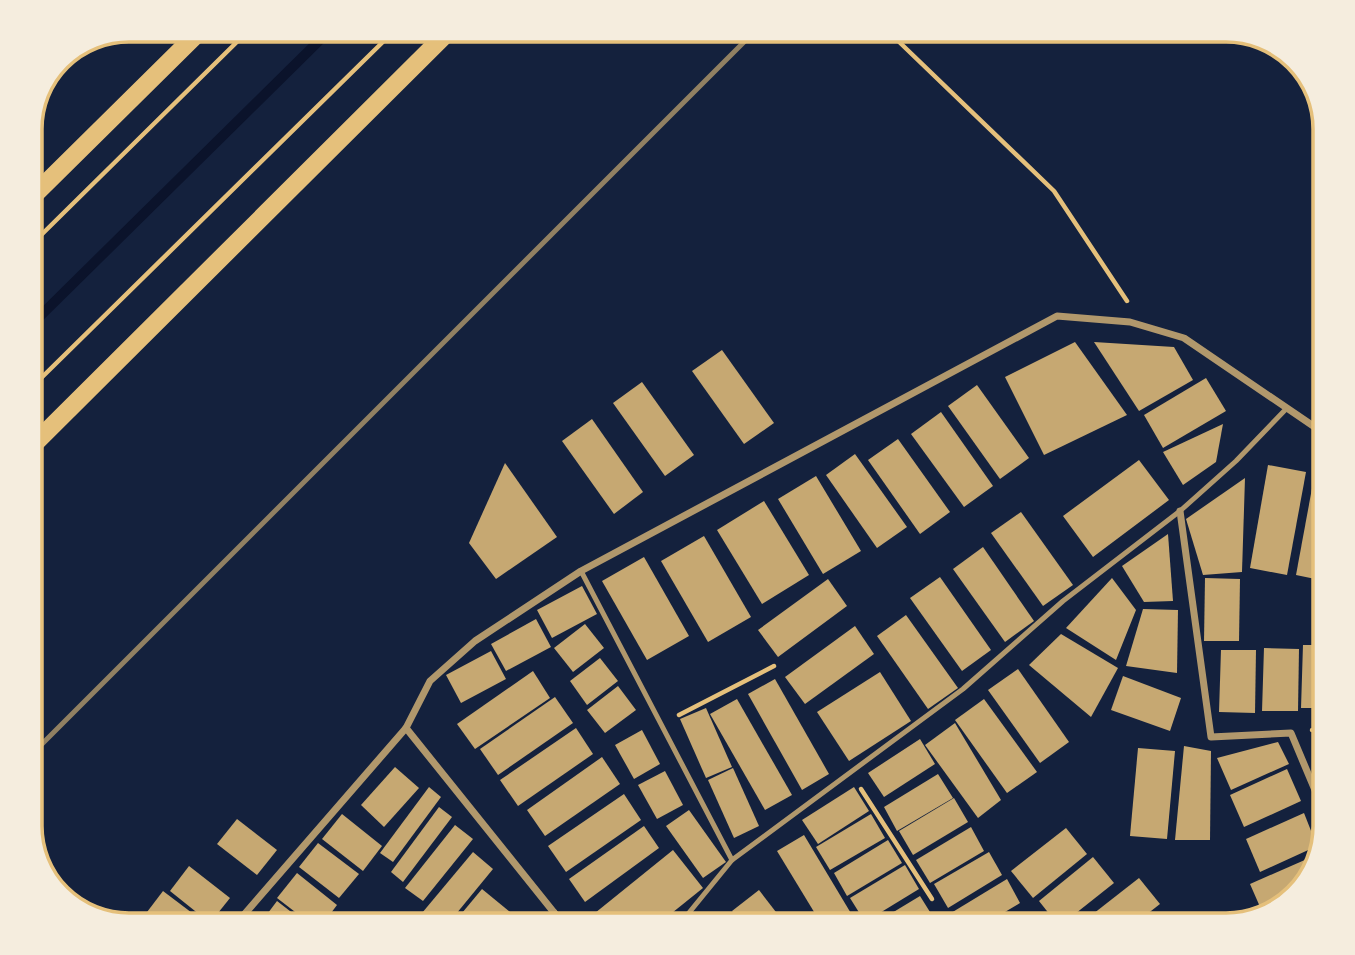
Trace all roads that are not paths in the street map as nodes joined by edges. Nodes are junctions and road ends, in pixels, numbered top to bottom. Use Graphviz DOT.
graph roads {
  1 [pos="189,42"];
  2 [pos="438,42"];
  3 [pos="42,187"];
  4 [pos="1287,408"];
  5 [pos="1313,426"];
  6 [pos="42,436"];
  7 [pos="1180,510"];
  8 [pos="581,571"];
  9 [pos="405,728"];
  10 [pos="1313,785"];
  11 [pos="732,860"];
  12 [pos="555,912"];
  13 [pos="245,913"];
  14 [pos="688,913"];
  1 -- 3 [label="main road"];
  2 -- 6 [label="main road"];
  4 -- 5 [label="street"];
  4 -- 7 [label="lane"];
  4 -- 8 [label="street"];
  7 -- 10 [label="street"];
  7 -- 11 [label="lane"];
  8 -- 9 [label="street"];
  8 -- 11 [label="lane"];
  9 -- 12 [label="street"];
  9 -- 13 [label="street"];
  11 -- 14 [label="lane"];
}
